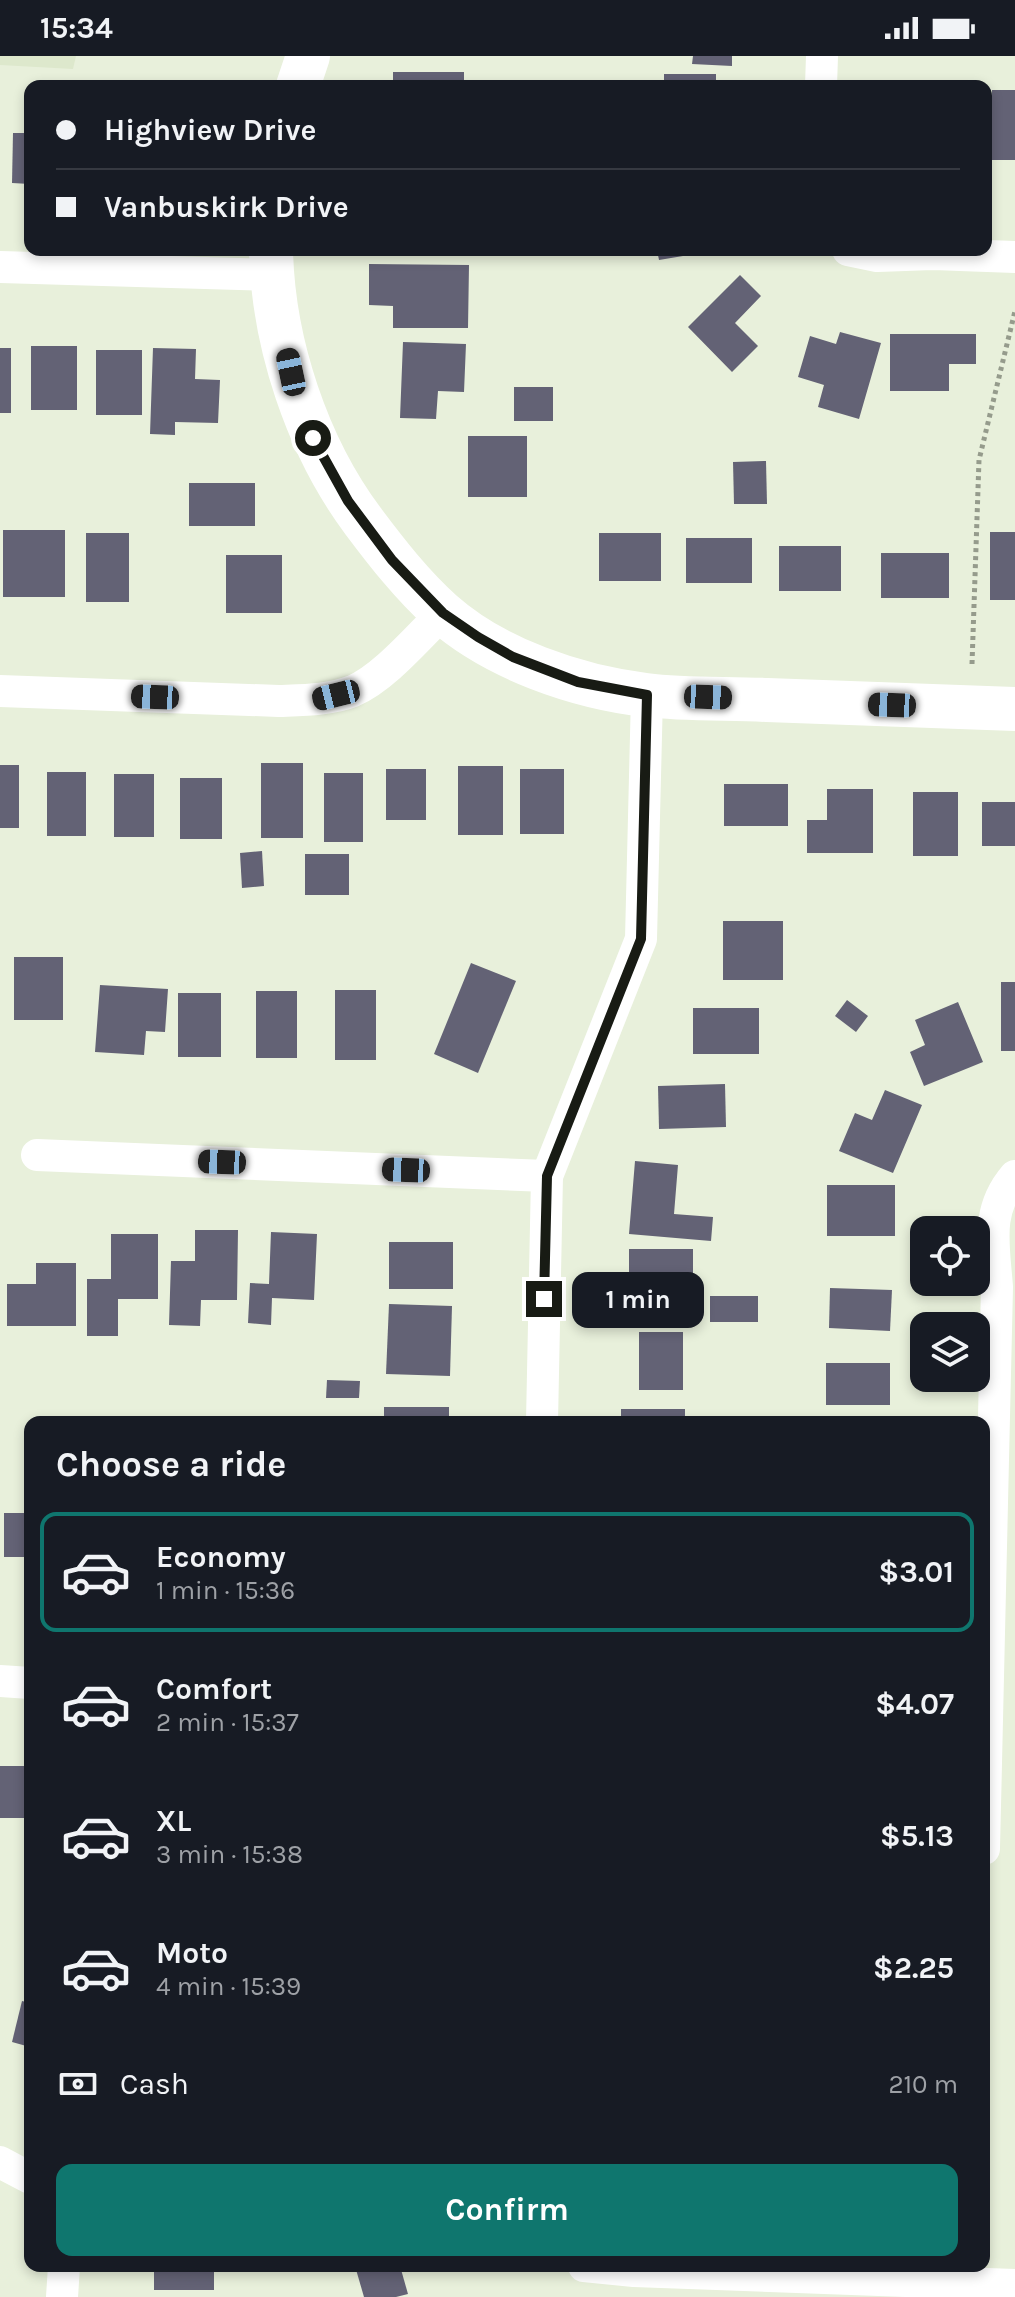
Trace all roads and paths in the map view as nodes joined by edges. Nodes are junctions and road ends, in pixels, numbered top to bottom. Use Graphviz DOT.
graph roads {
  1 [pos="308,56"];
  2 [pos="822,56"];
  3 [pos="300,80"];
  4 [pos="821,80"];
  5 [pos="988,256"];
  6 [pos="1015,257"];
  7 [pos="272,263"];
  8 [pos="0,267"];
  9 [pos="1015,311"];
  10 [pos="443,613"];
  11 [pos="972,664"];
  12 [pos="0,691"];
  13 [pos="647,695"];
  14 [pos="1015,709"];
  15 [pos="37,1155"];
  16 [pos="547,1176"];
  17 [pos="1015,1176"];
  18 [pos="542,1416"];
  19 [pos="990,1590"];
  20 [pos="0,1681"];
  21 [pos="24,1683"];
  22 [pos="0,2162"];
  23 [pos="24,2175"];
  24 [pos="64,2272"];
  25 [pos="747,2272"];
  26 [pos="974,2274"];
  27 [pos="1015,2285"];
  28 [pos="62,2297"];
  1 -- 3 [label="street"];
  2 -- 4 [label="street"];
  5 -- 6 [label="street"];
  7 -- 8 [label="street"];
  7 -- 10 [label="street"];
  9 -- 11 [label="path"];
  10 -- 12 [label="street"];
  10 -- 13 [label="street"];
  13 -- 14 [label="street"];
  13 -- 16 [label="street"];
  15 -- 16 [label="street"];
  16 -- 18 [label="street"];
  17 -- 19 [label="street"];
  20 -- 21 [label="street"];
  22 -- 23 [label="street"];
  24 -- 28 [label="street"];
  25 -- 26 [label="street"];
  26 -- 27 [label="street"];
}
